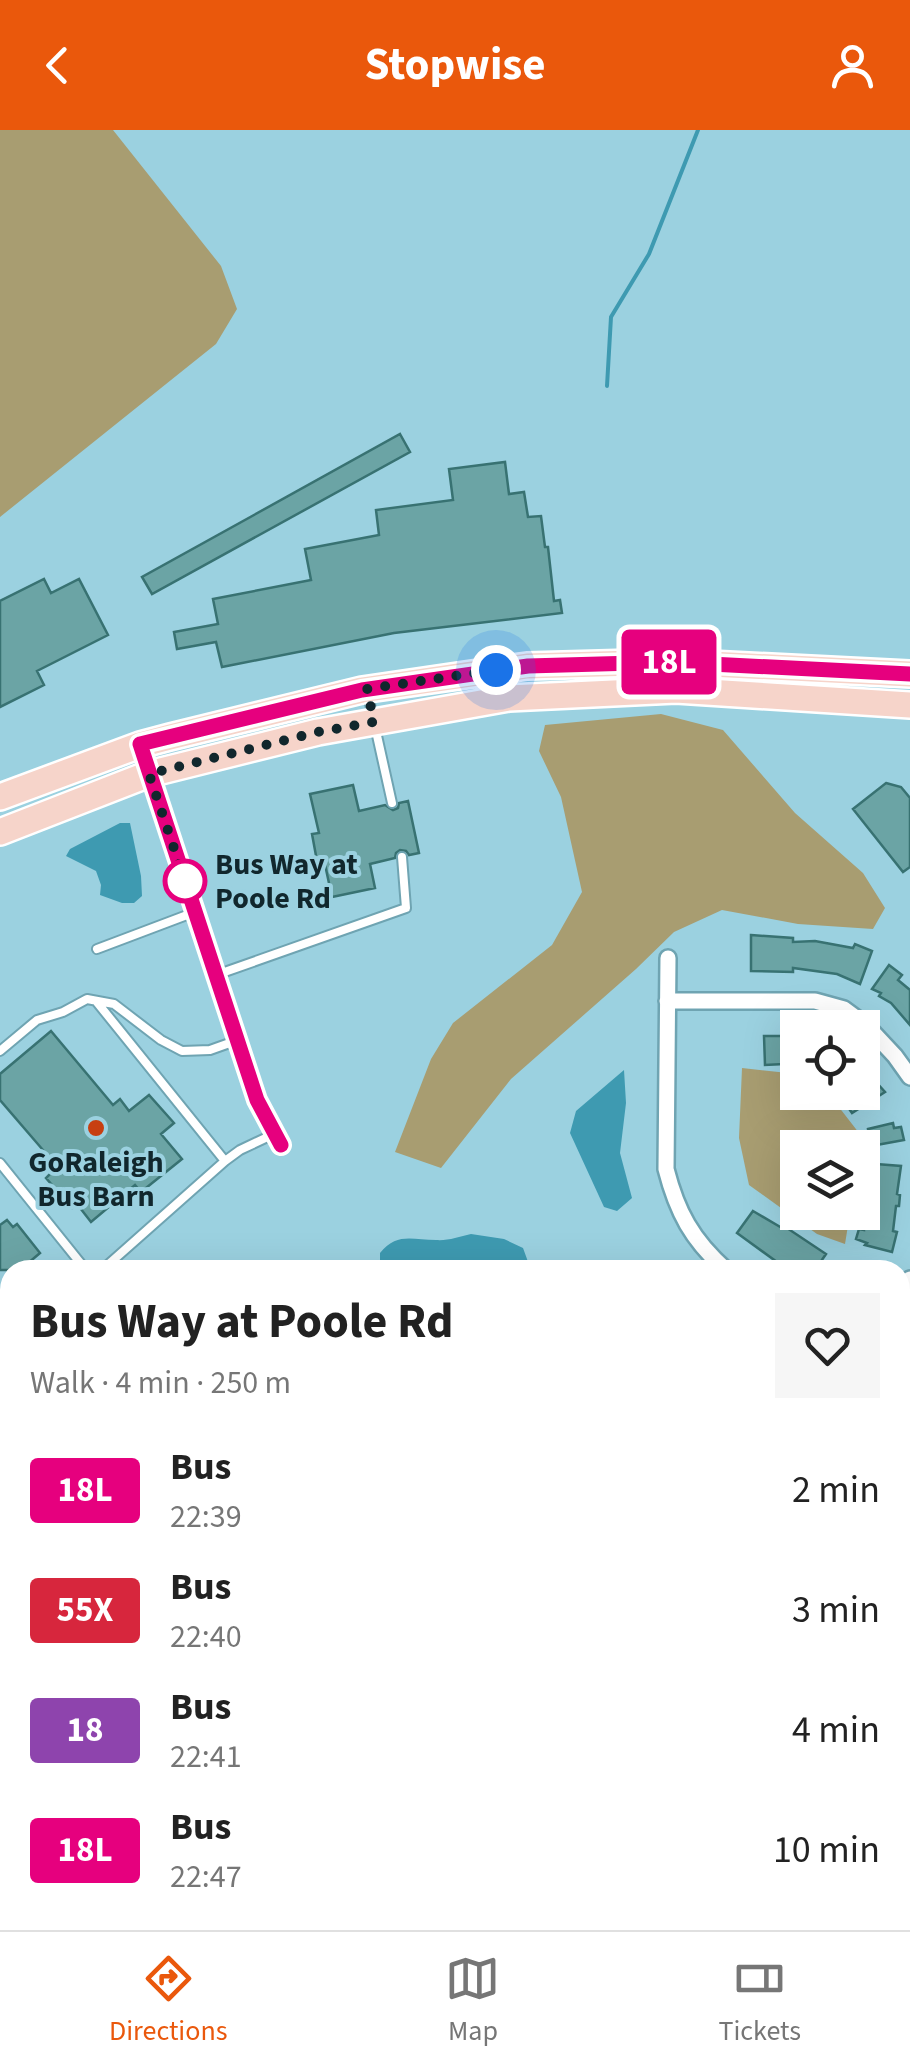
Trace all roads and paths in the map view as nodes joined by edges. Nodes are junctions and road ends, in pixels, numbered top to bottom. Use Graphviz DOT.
graph roads {
  1 [pos="671,662"];
  2 [pos="910,674"];
  3 [pos="367,689"];
  4 [pos="676,690"];
  5 [pos="910,705"];
  6 [pos="374,722"];
  7 [pos="140,744"];
  8 [pos="149,774"];
  9 [pos="0,797"];
  10 [pos="392,803"];
  11 [pos="0,832"];
  12 [pos="402,857"];
  13 [pos="195,912"];
  14 [pos="97,949"];
  15 [pos="668,958"];
  16 [pos="216,975"];
  17 [pos="96,1001"];
  18 [pos="667,1001"];
  19 [pos="238,1040"];
  20 [pos="0,1051"];
  21 [pos="910,1077"];
  22 [pos="278,1139"];
  23 [pos="225,1161"];
  24 [pos="0,1163"];
  25 [pos="78,1260"];
  26 [pos="113,1260"];
  27 [pos="715,1260"];
  1 -- 2 [label="main road"];
  1 -- 3 [label="main road"];
  1 -- 4 [label="main road"];
  3 -- 6 [label="lane"];
  3 -- 7 [label="main road"];
  4 -- 5 [label="main road"];
  4 -- 6 [label="main road"];
  6 -- 8 [label="main road"];
  6 -- 10 [label="lane"];
  7 -- 8 [label="street"];
  7 -- 9 [label="main road"];
  8 -- 11 [label="main road"];
  8 -- 13 [label="street"];
  12 -- 16 [label="lane"];
  13 -- 14 [label="lane"];
  13 -- 16 [label="street"];
  15 -- 18 [label="street"];
  16 -- 19 [label="street"];
  17 -- 19 [label="lane"];
  17 -- 20 [label="lane"];
  17 -- 23 [label="lane"];
  18 -- 21 [label="street"];
  18 -- 27 [label="street"];
  19 -- 22 [label="street"];
  22 -- 23 [label="lane"];
  23 -- 26 [label="lane"];
  24 -- 25 [label="lane"];
}
